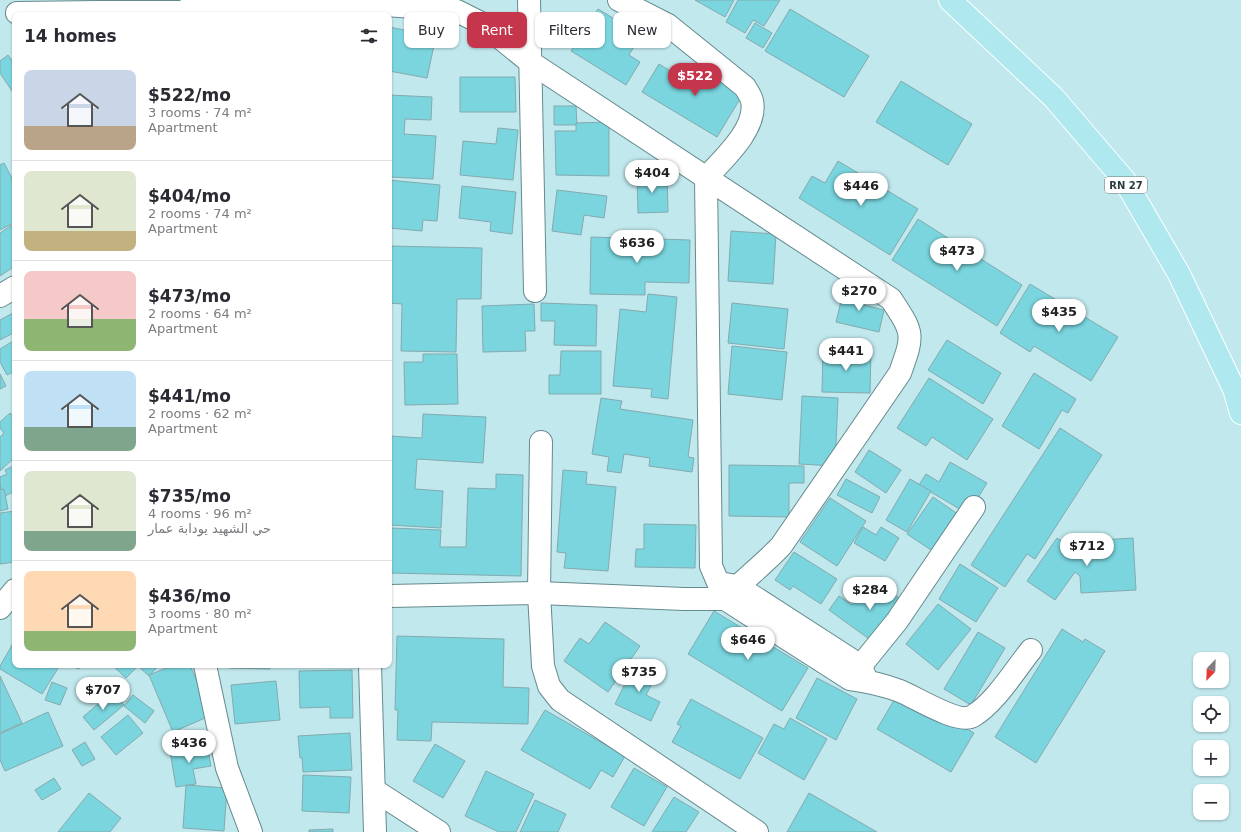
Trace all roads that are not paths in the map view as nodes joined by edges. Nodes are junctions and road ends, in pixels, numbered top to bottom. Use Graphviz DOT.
graph roads {
  1 [pos="528,0"];
  2 [pos="619,0"];
  3 [pos="950,0"];
  4 [pos="354,6"];
  5 [pos="17,9"];
  6 [pos="181,9"];
  7 [pos="530,62"];
  8 [pos="706,178"];
  9 [pos="12,289"];
  10 [pos="535,291"];
  11 [pos="0,296"];
  12 [pos="1241,413"];
  13 [pos="541,442"];
  14 [pos="974,508"];
  15 [pos="0,579"];
  16 [pos="12,585"];
  17 [pos="726,589"];
  18 [pos="539,593"];
  19 [pos="12,594"];
  20 [pos="392,596"];
  21 [pos="0,608"];
  22 [pos="1031,650"];
  23 [pos="206,668"];
  24 [pos="370,668"];
  25 [pos="859,675"];
  26 [pos="374,790"];
  27 [pos="251,832"];
  28 [pos="375,832"];
  29 [pos="439,832"];
  30 [pos="757,832"];
  1 -- 7 [label="street"];
  2 -- 8 [label="street"];
  3 -- 12 [label="main road, RN 27"];
  4 -- 6 [label="street"];
  4 -- 7 [label="street"];
  5 -- 6 [label="street"];
  7 -- 8 [label="street"];
  7 -- 10 [label="street"];
  8 -- 17 [label="street"];
  8 -- 17 [label="street"];
  9 -- 11 [label="street"];
  13 -- 18 [label="street"];
  14 -- 25 [label="street"];
  15 -- 16 [label="street"];
  17 -- 18 [label="street"];
  17 -- 25 [label="street"];
  18 -- 20 [label="street"];
  18 -- 30 [label="street"];
  19 -- 21 [label="street"];
  22 -- 25 [label="street"];
  23 -- 27 [label="street"];
  24 -- 26 [label="street"];
  26 -- 28 [label="street"];
  26 -- 29 [label="street"];
}
